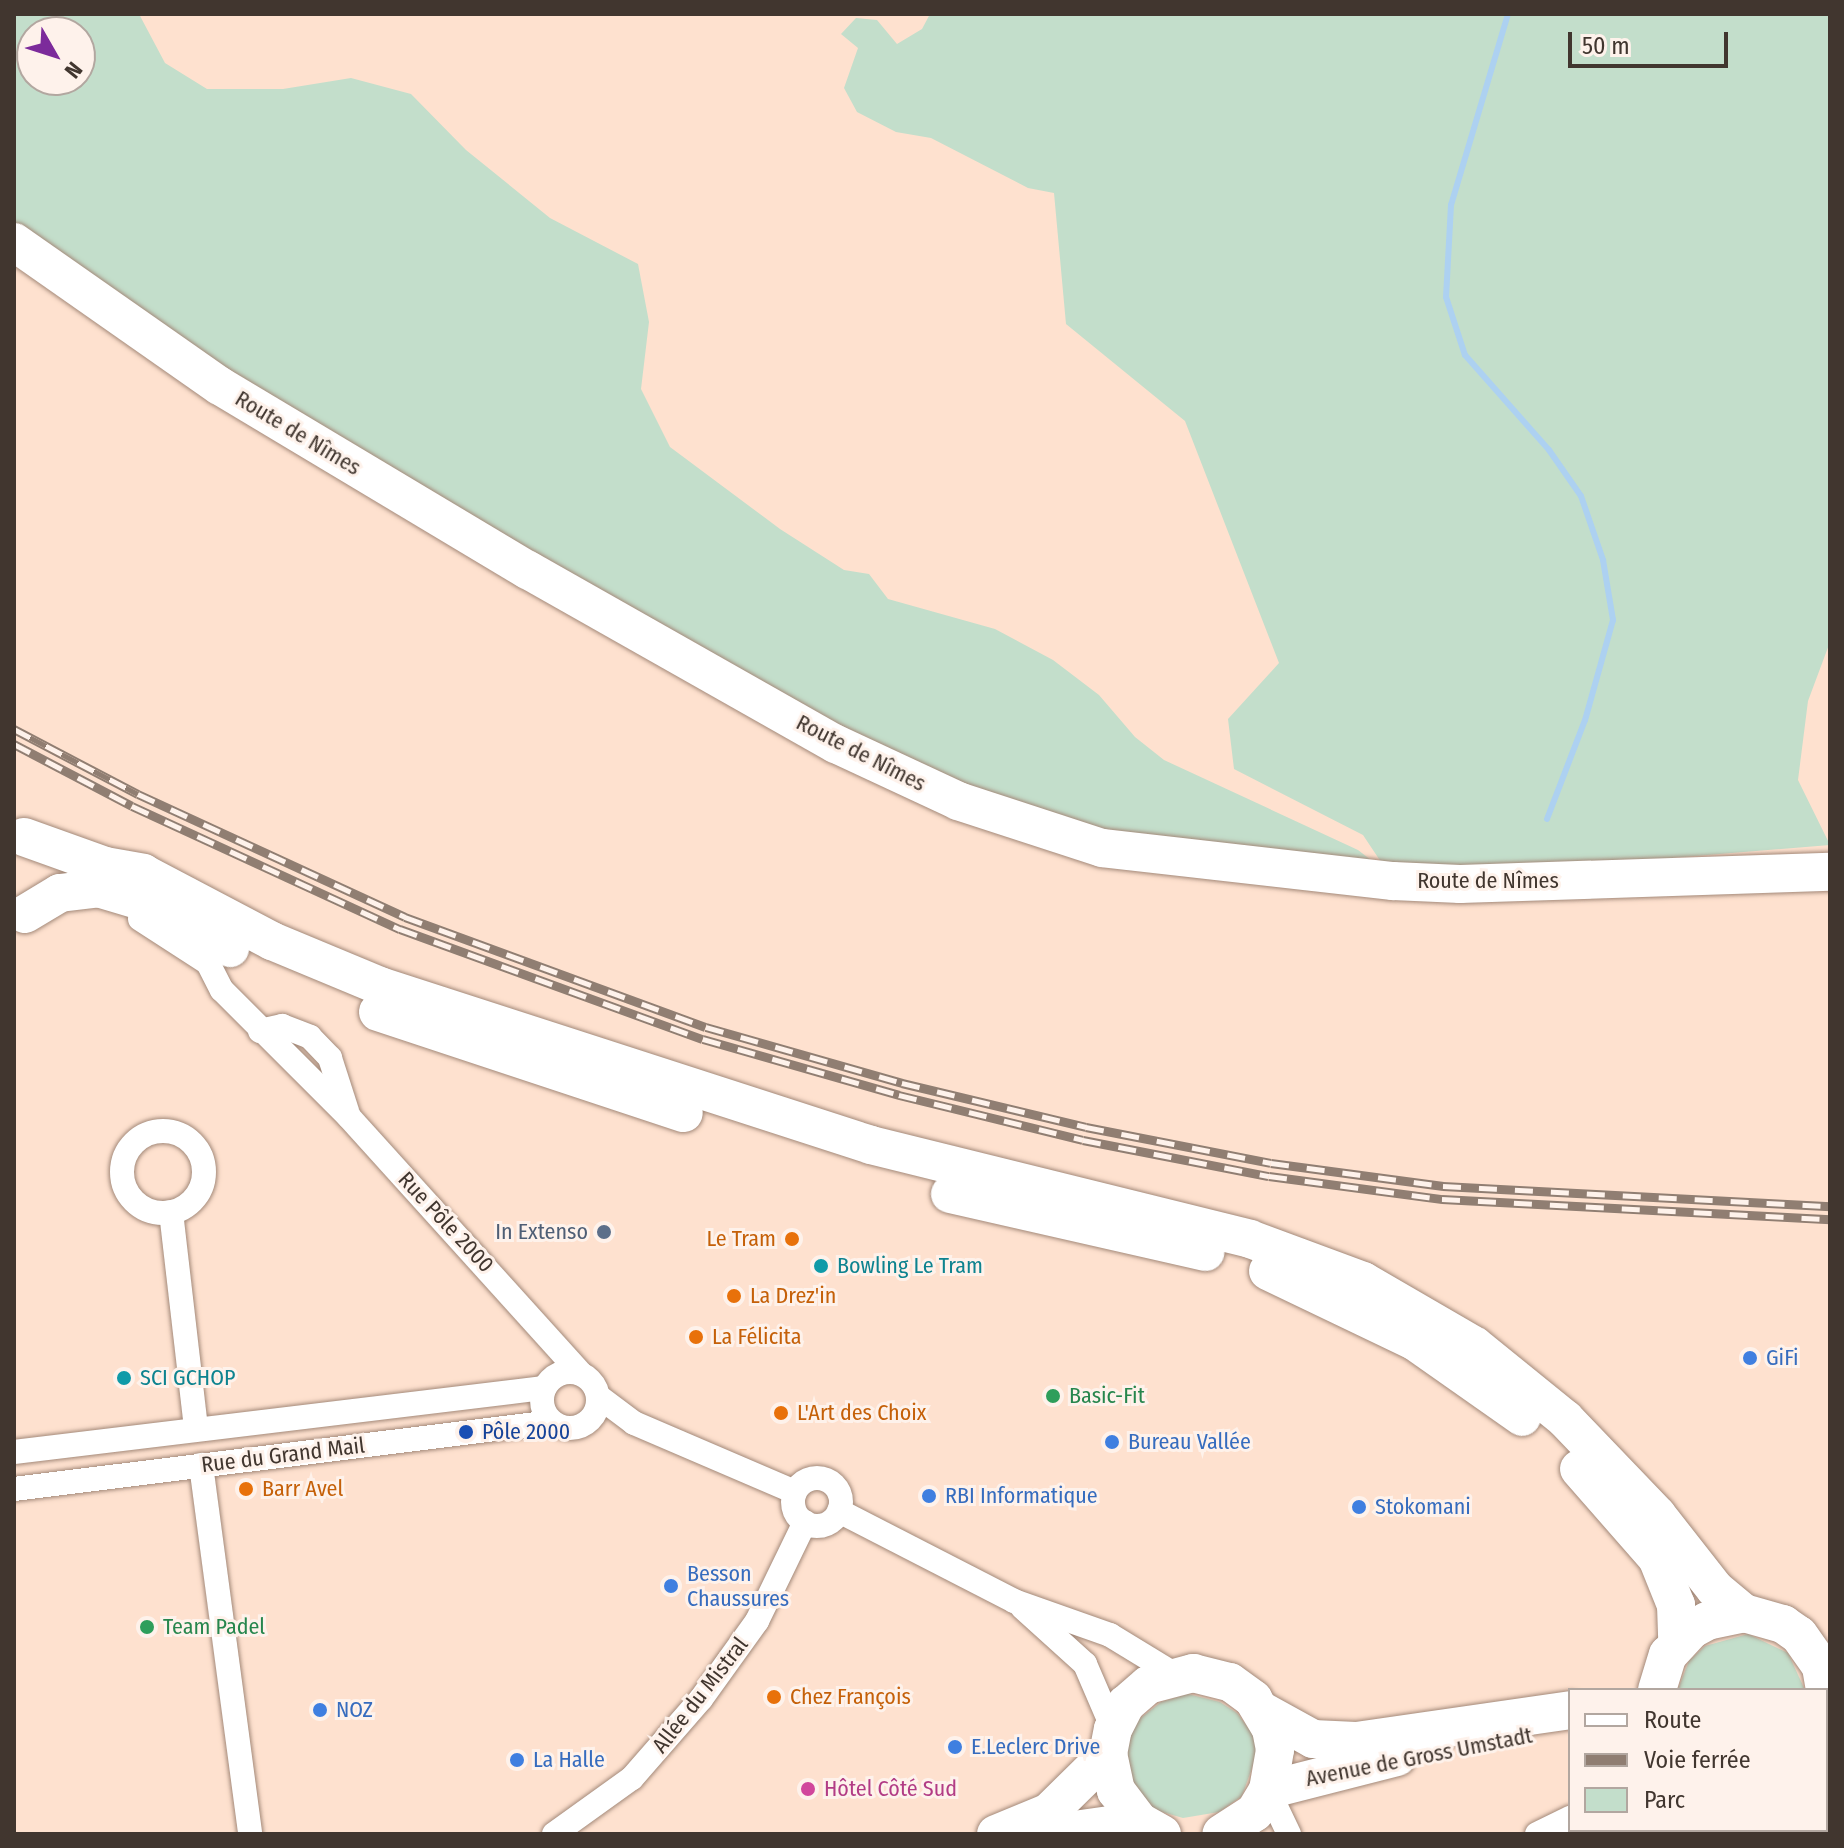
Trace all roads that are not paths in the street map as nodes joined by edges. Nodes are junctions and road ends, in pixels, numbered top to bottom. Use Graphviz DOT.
graph roads {
  1 [pos="14,242"];
  2 [pos="19,830"];
  3 [pos="1830,872"];
  4 [pos="118,892"];
  5 [pos="20,922"];
  6 [pos="171,1212"];
  7 [pos="540,1329"];
  8 [pos="580,1373"];
  9 [pos="546,1385"];
  10 [pos="598,1396"];
  11 [pos="552,1422"];
  12 [pos="586,1423"];
  13 [pos="634,1423"];
  14 [pos="196,1429"];
  15 [pos="14,1452"];
  16 [pos="201,1465"];
  17 [pos="14,1489"];
  18 [pos="795,1492"];
  19 [pos="839,1511"];
  20 [pos="805,1522"];
  21 [pos="1014,1601"];
  22 [pos="1744,1613"];
  23 [pos="1814,1637"];
  24 [pos="1666,1667"];
  25 [pos="1174,1674"];
  26 [pos="1631,1688"];
  27 [pos="1825,1688"];
  28 [pos="1568,1710"];
  29 [pos="1262,1711"];
  30 [pos="1568,1731"];
  31 [pos="1110,1741"];
  32 [pos="1268,1790"];
  33 [pos="1568,1819"];
  34 [pos="1150,1828"];
  35 [pos="250,1834"];
  36 [pos="554,1834"];
  37 [pos="996,1834"];
  38 [pos="1046,1834"];
  39 [pos="1221,1834"];
  40 [pos="1289,1834"];
  41 [pos="1537,1834"];
  1 -- 3 [label="main road, Route de Nîmes"];
  2 -- 5 [label="main road"];
  2 -- 22 [label="main road"];
  4 -- 5 [label="main road"];
  4 -- 7 [label="street, Rue Pôle 2000"];
  4 -- 24 [label="main road"];
  6 -- 14 [label="street"];
  7 -- 8 [label="street, Rue Pôle 2000"];
  7 -- 9 [label="street"];
  8 -- 9 [label="street"];
  8 -- 10 [label="street"];
  9 -- 11 [label="street"];
  9 -- 14 [label="street, Rue du Grand Mail"];
  10 -- 12 [label="street"];
  10 -- 13 [label="street"];
  11 -- 12 [label="street"];
  11 -- 16 [label="street, Rue du Grand Mail"];
  12 -- 13 [label="street"];
  13 -- 18 [label="street"];
  14 -- 15 [label="street, Rue du Grand Mail"];
  14 -- 16 [label="street"];
  16 -- 17 [label="street, Rue du Grand Mail"];
  16 -- 35 [label="street"];
  18 -- 19 [label="street"];
  18 -- 20 [label="street"];
  19 -- 20 [label="street"];
  19 -- 21 [label="street"];
  20 -- 36 [label="street, Allée du Mistral"];
  21 -- 25 [label="street"];
  21 -- 31 [label="street"];
  22 -- 23 [label="main road"];
  22 -- 24 [label="main road"];
  23 -- 27 [label="main road"];
  24 -- 26 [label="main road"];
  25 -- 29 [label="main road, Avenue de Gross Umstadt"];
  25 -- 31 [label="main road"];
  28 -- 29 [label="main road, Avenue de Gross Umstadt"];
  29 -- 32 [label="main road"];
  30 -- 32 [label="main road, Avenue de Gross Umstadt"];
  31 -- 34 [label="main road"];
  31 -- 37 [label="main road"];
  32 -- 39 [label="main road"];
  32 -- 40 [label="street"];
  33 -- 41 [label="street"];
  34 -- 38 [label="main road"];
}
